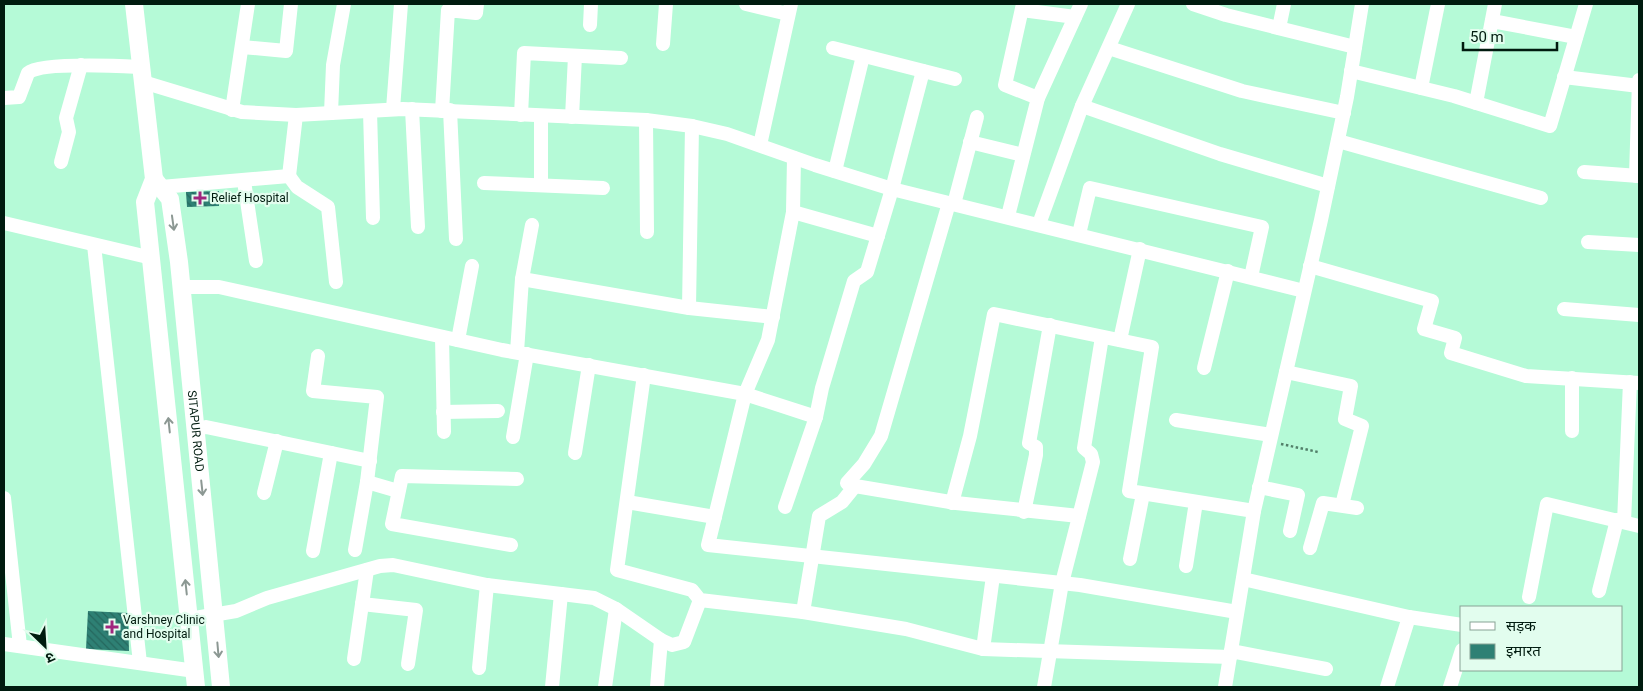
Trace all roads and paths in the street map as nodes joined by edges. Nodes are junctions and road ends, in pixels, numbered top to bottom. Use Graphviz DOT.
graph roads {
  1 [pos="134,4"];
  2 [pos="248,4"];
  3 [pos="291,4"];
  4 [pos="344,4"];
  5 [pos="401,4"];
  6 [pos="476,4"];
  7 [pos="591,4"];
  8 [pos="666,4"];
  9 [pos="746,4"];
  10 [pos="751,4"];
  11 [pos="1128,4"];
  12 [pos="1284,4"];
  13 [pos="1362,4"];
  14 [pos="1438,4"];
  15 [pos="1495,4"];
  16 [pos="1586,4"];
  17 [pos="1199,5"];
  18 [pos="1022,7"];
  19 [pos="790,9"];
  20 [pos="1078,10"];
  21 [pos="1492,21"];
  22 [pos="590,25"];
  23 [pos="1279,28"];
  24 [pos="1576,37"];
  25 [pos="663,44"];
  26 [pos="242,47"];
  27 [pos="1355,47"];
  28 [pos="833,48"];
  29 [pos="1109,48"];
  30 [pos="575,56"];
  31 [pos="862,56"];
  32 [pos="621,58"];
  33 [pos="81,65"];
  34 [pos="923,71"];
  35 [pos="1351,71"];
  36 [pos="142,74"];
  37 [pos="1564,77"];
  38 [pos="955,80"];
  39 [pos="1639,80"];
  40 [pos="1639,86"];
  41 [pos="1421,88"];
  42 [pos="4,98"];
  43 [pos="1038,98"];
  44 [pos="1476,103"];
  45 [pos="1082,106"];
  46 [pos="393,109"];
  47 [pos="412,109"];
  48 [pos="232,110"];
  49 [pos="370,111"];
  50 [pos="446,111"];
  51 [pos="332,113"];
  52 [pos="1344,113"];
  53 [pos="296,115"];
  54 [pos="521,115"];
  55 [pos="541,116"];
  56 [pos="572,117"];
  57 [pos="977,117"];
  58 [pos="646,120"];
  59 [pos="692,126"];
  60 [pos="1338,141"];
  61 [pos="970,142"];
  62 [pos="760,145"];
  63 [pos="1024,155"];
  64 [pos="794,158"];
  65 [pos="61,162"];
  66 [pos="835,171"];
  67 [pos="1584,172"];
  68 [pos="289,176"];
  69 [pos="1638,176"];
  70 [pos="244,180"];
  71 [pos="157,183"];
  72 [pos="484,183"];
  73 [pos="541,185"];
  74 [pos="1328,186"];
  75 [pos="603,188"];
  76 [pos="892,188"];
  77 [pos="1541,198"];
  78 [pos="951,203"];
  79 [pos="793,212"];
  80 [pos="1008,216"];
  81 [pos="373,218"];
  82 [pos="4,223"];
  83 [pos="532,224"];
  84 [pos="1038,224"];
  85 [pos="418,227"];
  86 [pos="647,232"];
  87 [pos="1079,234"];
  88 [pos="878,236"];
  89 [pos="456,239"];
  90 [pos="1588,242"];
  91 [pos="94,245"];
  92 [pos="1639,245"];
  93 [pos="1140,249"];
  94 [pos="152,258"];
  95 [pos="256,261"];
  96 [pos="472,266"];
  97 [pos="1310,266"];
  98 [pos="1228,271"];
  99 [pos="1251,277"];
  100 [pos="522,279"];
  101 [pos="336,282"];
  102 [pos="182,287"];
  103 [pos="1304,291"];
  104 [pos="689,308"];
  105 [pos="1564,309"];
  106 [pos="1639,315"];
  107 [pos="773,317"];
  108 [pos="1050,325"];
  109 [pos="442,337"];
  110 [pos="1102,337"];
  111 [pos="458,340"];
  112 [pos="1120,340"];
  113 [pos="522,353"];
  114 [pos="318,356"];
  115 [pos="589,365"];
  116 [pos="1204,368"];
  117 [pos="1286,372"];
  118 [pos="644,375"];
  119 [pos="1572,378"];
  120 [pos="1635,382"];
  121 [pos="745,394"];
  122 [pos="498,410"];
  123 [pos="443,412"];
  124 [pos="816,417"];
  125 [pos="1176,420"];
  126 [pos="196,429"];
  127 [pos="1572,431"];
  128 [pos="444,432"];
  129 [pos="513,437"];
  130 [pos="1270,438"];
  131 [pos="276,441"];
  132 [pos="331,452"];
  133 [pos="575,452"];
  134 [pos="1318,452"];
  135 [pos="370,461"];
  136 [pos="517,479"];
  137 [pos="367,482"];
  138 [pos="855,486"];
  139 [pos="1259,487"];
  140 [pos="398,491"];
  141 [pos="264,493"];
  142 [pos="1143,494"];
  143 [pos="4,498"];
  144 [pos="627,502"];
  145 [pos="1196,502"];
  146 [pos="952,503"];
  147 [pos="1342,505"];
  148 [pos="785,507"];
  149 [pos="1358,508"];
  150 [pos="1254,511"];
  151 [pos="1024,512"];
  152 [pos="1079,516"];
  153 [pos="715,517"];
  154 [pos="1621,522"];
  155 [pos="1639,526"];
  156 [pos="1290,531"];
  157 [pos="6,540"];
  158 [pos="511,545"];
  159 [pos="1310,548"];
  160 [pos="355,550"];
  161 [pos="312,551"];
  162 [pos="812,556"];
  163 [pos="1130,559"];
  164 [pos="1186,566"];
  165 [pos="366,570"];
  166 [pos="993,576"];
  167 [pos="1243,578"];
  168 [pos="1062,584"];
  169 [pos="488,585"];
  170 [pos="1599,591"];
  171 [pos="561,594"];
  172 [pos="1529,597"];
  173 [pos="700,600"];
  174 [pos="362,604"];
  175 [pos="616,609"];
  176 [pos="803,612"];
  177 [pos="1237,612"];
  178 [pos="214,616"];
  179 [pos="1409,617"];
  180 [pos="189,619"];
  181 [pos="1460,625"];
  182 [pos="661,640"];
  183 [pos="4,644"];
  184 [pos="20,646"];
  185 [pos="983,649"];
  186 [pos="1052,652"];
  187 [pos="1231,654"];
  188 [pos="1460,656"];
  189 [pos="354,659"];
  190 [pos="140,663"];
  191 [pos="408,664"];
  192 [pos="480,668"];
  193 [pos="1326,669"];
  194 [pos="195,679"];
  195 [pos="221,687"];
  196 [pos="552,687"];
  197 [pos="605,687"];
  198 [pos="657,687"];
  199 [pos="1044,687"];
  200 [pos="1225,687"];
  201 [pos="1388,687"];
  202 [pos="1450,687"];
  1 -- 36 [label="main road, SITAPUR ROAD"];
  2 -- 26 [label="street"];
  3 -- 26 [label="street"];
  4 -- 51 [label="street"];
  5 -- 46 [label="street"];
  6 -- 50 [label="street"];
  7 -- 22 [label="street"];
  8 -- 25 [label="street"];
  9 -- 10 [label="street"];
  10 -- 19 [label="street"];
  11 -- 29 [label="street"];
  12 -- 23 [label="street"];
  13 -- 27 [label="street"];
  14 -- 41 [label="street"];
  15 -- 21 [label="street"];
  16 -- 24 [label="street"];
  17 -- 23 [label="street"];
  18 -- 20 [label="street"];
  18 -- 43 [label="street"];
  19 -- 62 [label="street"];
  20 -- 43 [label="street"];
  21 -- 24 [label="street"];
  21 -- 44 [label="street"];
  23 -- 27 [label="street"];
  24 -- 37 [label="street"];
  26 -- 48 [label="street"];
  27 -- 35 [label="street"];
  28 -- 31 [label="street"];
  29 -- 45 [label="street"];
  29 -- 52 [label="street"];
  30 -- 32 [label="street"];
  30 -- 54 [label="street"];
  30 -- 56 [label="street"];
  31 -- 34 [label="street"];
  31 -- 66 [label="street"];
  33 -- 36 [label="street"];
  33 -- 42 [label="street"];
  33 -- 65 [label="street"];
  34 -- 38 [label="street"];
  34 -- 76 [label="street"];
  35 -- 41 [label="street"];
  35 -- 52 [label="street"];
  36 -- 48 [label="street"];
  36 -- 71 [label="main road, SITAPUR ROAD"];
  37 -- 40 [label="street"];
  37 -- 44 [label="street"];
  39 -- 40 [label="street"];
  40 -- 69 [label="street"];
  41 -- 44 [label="street"];
  43 -- 63 [label="street"];
  45 -- 74 [label="street"];
  45 -- 84 [label="street"];
  46 -- 47 [label="street"];
  46 -- 49 [label="street"];
  47 -- 50 [label="street"];
  47 -- 85 [label="street"];
  48 -- 53 [label="street"];
  49 -- 51 [label="street"];
  49 -- 81 [label="street"];
  50 -- 54 [label="street"];
  50 -- 89 [label="street"];
  51 -- 53 [label="street"];
  52 -- 60 [label="street"];
  53 -- 68 [label="street"];
  54 -- 55 [label="street"];
  55 -- 56 [label="street"];
  55 -- 73 [label="street"];
  56 -- 58 [label="street"];
  57 -- 61 [label="street"];
  58 -- 59 [label="street"];
  58 -- 86 [label="street"];
  59 -- 62 [label="street"];
  59 -- 104 [label="street"];
  60 -- 74 [label="street"];
  60 -- 77 [label="street"];
  61 -- 63 [label="street"];
  61 -- 78 [label="street"];
  62 -- 64 [label="street"];
  63 -- 80 [label="street"];
  64 -- 66 [label="street"];
  64 -- 79 [label="street"];
  66 -- 76 [label="street"];
  67 -- 69 [label="street"];
  68 -- 70 [label="street"];
  68 -- 101 [label="street"];
  70 -- 71 [label="street"];
  70 -- 95 [label="street"];
  71 -- 94 [label="main road, SITAPUR ROAD"];
  71 -- 102 [label="main road, SITAPUR ROAD, one-way"];
  72 -- 73 [label="street"];
  73 -- 75 [label="street"];
  74 -- 97 [label="street"];
  76 -- 78 [label="street"];
  76 -- 88 [label="street"];
  78 -- 80 [label="street"];
  78 -- 138 [label="street"];
  79 -- 88 [label="street"];
  79 -- 107 [label="street"];
  80 -- 84 [label="street"];
  82 -- 91 [label="street"];
  83 -- 100 [label="street"];
  84 -- 87 [label="street"];
  87 -- 93 [label="street"];
  87 -- 99 [label="street"];
  88 -- 124 [label="street"];
  90 -- 92 [label="street"];
  91 -- 94 [label="street"];
  91 -- 190 [label="street"];
  93 -- 98 [label="street"];
  93 -- 112 [label="street"];
  180 -- 94 [label="main road, SITAPUR ROAD, one-way"];
  96 -- 111 [label="street"];
  97 -- 103 [label="street"];
  97 -- 119 [label="street"];
  98 -- 99 [label="street"];
  98 -- 116 [label="street"];
  99 -- 103 [label="street"];
  100 -- 104 [label="street"];
  100 -- 113 [label="street"];
  102 -- 109 [label="street"];
  102 -- 126 [label="main road, SITAPUR ROAD"];
  103 -- 117 [label="street"];
  104 -- 107 [label="street"];
  105 -- 106 [label="street"];
  107 -- 121 [label="street"];
  108 -- 110 [label="street"];
  108 -- 146 [label="street"];
  108 -- 151 [label="street"];
  109 -- 111 [label="street"];
  109 -- 123 [label="street"];
  110 -- 112 [label="street"];
  110 -- 152 [label="street"];
  111 -- 113 [label="street"];
  112 -- 142 [label="street"];
  113 -- 115 [label="street"];
  113 -- 129 [label="street"];
  114 -- 135 [label="street"];
  115 -- 118 [label="street"];
  115 -- 133 [label="street"];
  117 -- 130 [label="street"];
  117 -- 147 [label="street"];
  118 -- 121 [label="street"];
  118 -- 144 [label="street"];
  119 -- 120 [label="street"];
  119 -- 127 [label="street"];
  120 -- 154 [label="street"];
  121 -- 124 [label="street"];
  121 -- 153 [label="street"];
  122 -- 123 [label="street"];
  123 -- 128 [label="street"];
  124 -- 148 [label="street"];
  125 -- 130 [label="street"];
  126 -- 131 [label="street"];
  126 -- 178 [label="main road, SITAPUR ROAD, one-way"];
  130 -- 134 [label="path"];
  130 -- 139 [label="street"];
  131 -- 132 [label="street"];
  131 -- 141 [label="street"];
  132 -- 135 [label="street"];
  132 -- 161 [label="street"];
  135 -- 137 [label="street"];
  136 -- 140 [label="street"];
  137 -- 140 [label="street"];
  137 -- 160 [label="street"];
  138 -- 146 [label="street"];
  138 -- 162 [label="street"];
  139 -- 150 [label="street"];
  139 -- 156 [label="street"];
  140 -- 158 [label="street"];
  142 -- 145 [label="street"];
  142 -- 163 [label="street"];
  143 -- 157 [label="street"];
  144 -- 153 [label="street"];
  144 -- 173 [label="street"];
  145 -- 150 [label="street"];
  145 -- 164 [label="street"];
  146 -- 151 [label="street"];
  147 -- 149 [label="street"];
  147 -- 159 [label="street"];
  150 -- 167 [label="street"];
  151 -- 152 [label="street"];
  152 -- 168 [label="street"];
  153 -- 162 [label="street"];
  154 -- 155 [label="street"];
  154 -- 170 [label="street"];
  154 -- 172 [label="street"];
  157 -- 184 [label="street"];
  162 -- 166 [label="street"];
  162 -- 176 [label="street"];
  165 -- 169 [label="street"];
  165 -- 174 [label="street"];
  165 -- 178 [label="street"];
  166 -- 168 [label="street"];
  166 -- 185 [label="street"];
  167 -- 177 [label="street"];
  167 -- 179 [label="street"];
  168 -- 177 [label="street"];
  168 -- 186 [label="street"];
  169 -- 171 [label="street"];
  169 -- 192 [label="street"];
  171 -- 175 [label="street"];
  171 -- 196 [label="street"];
  173 -- 176 [label="street"];
  173 -- 182 [label="street"];
  174 -- 189 [label="street"];
  174 -- 191 [label="street"];
  175 -- 182 [label="street"];
  175 -- 197 [label="street"];
  176 -- 185 [label="street"];
  177 -- 187 [label="street"];
  178 -- 180 [label="street"];
  178 -- 195 [label="main road, SITAPUR ROAD, one-way"];
  179 -- 181 [label="street"];
  179 -- 201 [label="street"];
  180 -- 194 [label="main road, SITAPUR ROAD"];
  182 -- 198 [label="street"];
  183 -- 184 [label="street"];
  184 -- 190 [label="street"];
  185 -- 186 [label="street"];
  186 -- 187 [label="street"];
  186 -- 199 [label="street"];
  187 -- 193 [label="street"];
  187 -- 200 [label="street"];
  188 -- 202 [label="street"];
  190 -- 194 [label="street"];
}
